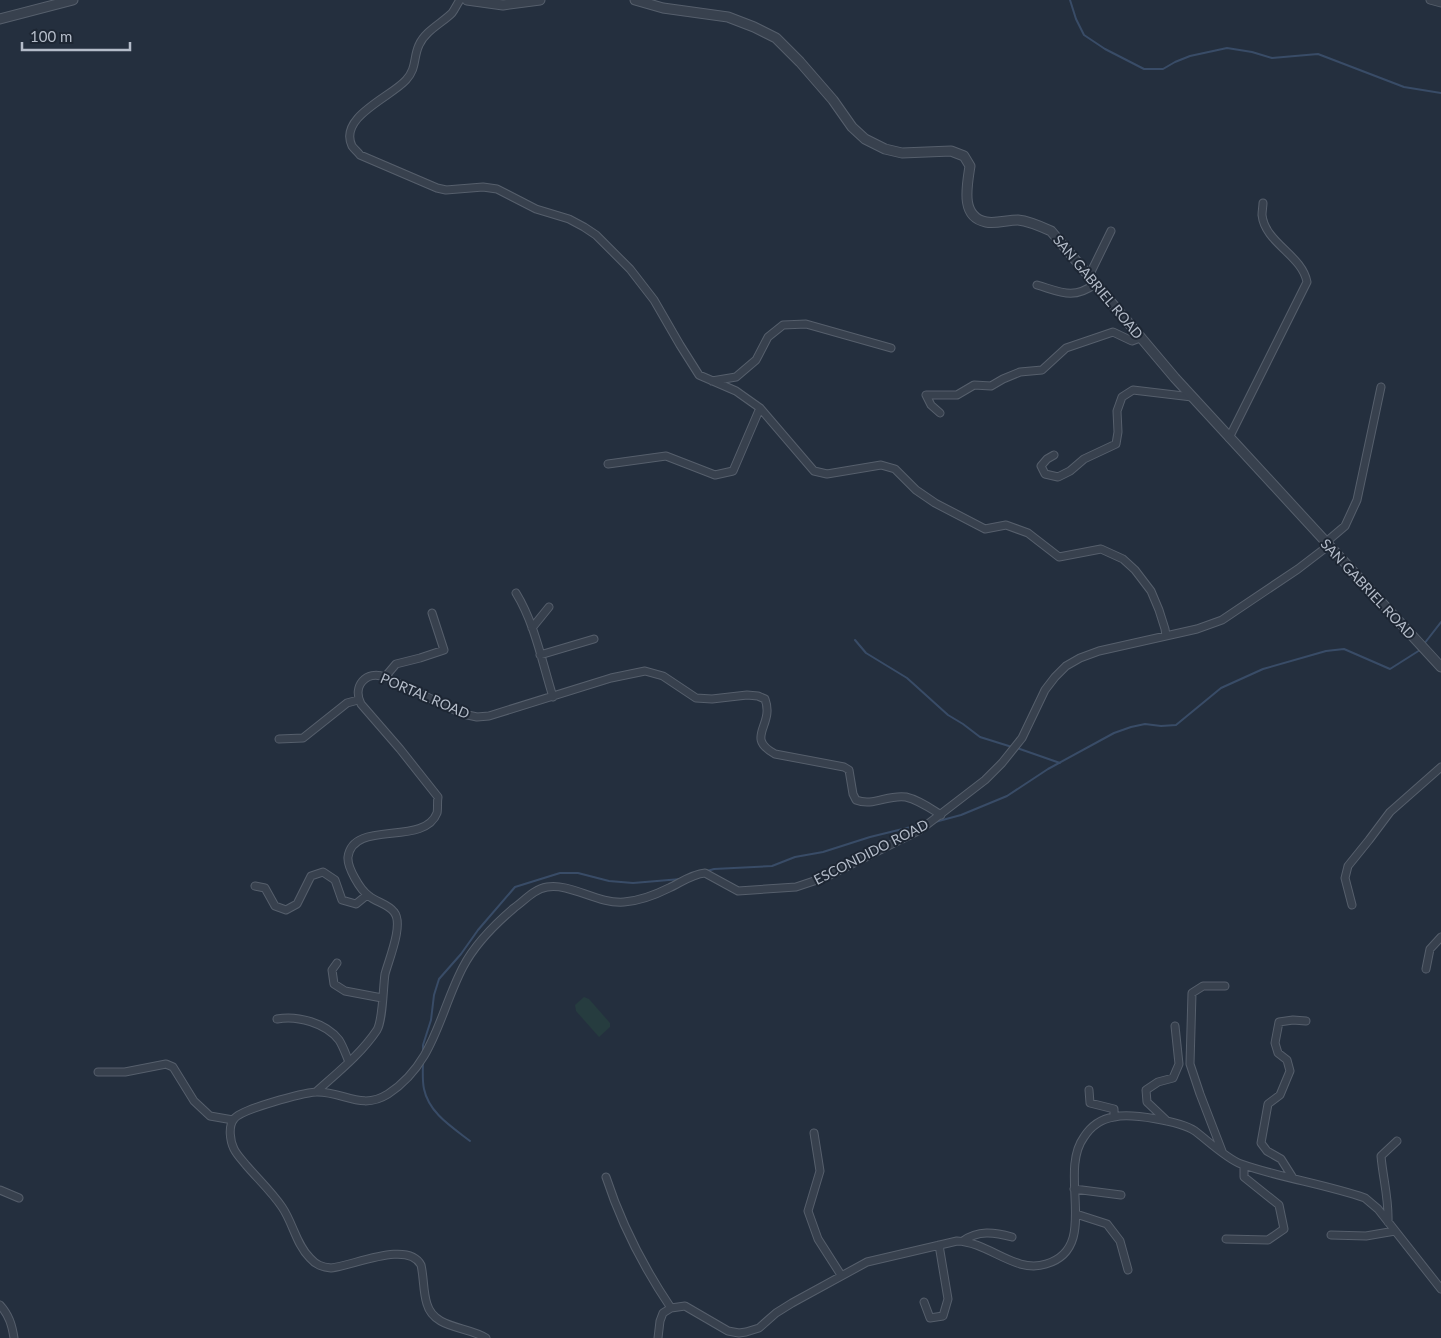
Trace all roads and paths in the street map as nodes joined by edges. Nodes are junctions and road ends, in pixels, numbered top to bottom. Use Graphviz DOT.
graph roads {
  1 [pos="72,0"];
  2 [pos="460,0"];
  3 [pos="467,0"];
  4 [pos="540,0"];
  5 [pos="635,0"];
  6 [pos="1430,0"];
  7 [pos="1441,3"];
  8 [pos="0,19"];
  9 [pos="1263,203"];
  10 [pos="1111,232"];
  11 [pos="1089,276"];
  12 [pos="1095,284"];
  13 [pos="1037,285"];
  14 [pos="1140,338"];
  15 [pos="891,348"];
  16 [pos="712,381"];
  17 [pos="1381,387"];
  18 [pos="1192,397"];
  19 [pos="760,408"];
  20 [pos="940,413"];
  21 [pos="1229,438"];
  22 [pos="1054,455"];
  23 [pos="608,464"];
  24 [pos="1327,545"];
  25 [pos="516,593"];
  26 [pos="549,607"];
  27 [pos="432,613"];
  28 [pos="532,628"];
  29 [pos="1166,636"];
  30 [pos="594,639"];
  31 [pos="540,655"];
  32 [pos="1441,667"];
  33 [pos="385,676"];
  34 [pos="553,697"];
  35 [pos="358,700"];
  36 [pos="279,739"];
  37 [pos="1441,767"];
  38 [pos="941,815"];
  39 [pos="255,886"];
  40 [pos="367,895"];
  41 [pos="1352,905"];
  42 [pos="1441,937"];
  43 [pos="337,963"];
  44 [pos="1426,969"];
  45 [pos="1225,986"];
  46 [pos="382,998"];
  47 [pos="277,1019"];
  48 [pos="1306,1021"];
  49 [pos="1175,1026"];
  50 [pos="349,1062"];
  51 [pos="98,1072"];
  52 [pos="1089,1090"];
  53 [pos="316,1092"];
  54 [pos="1114,1117"];
  55 [pos="233,1120"];
  56 [pos="1167,1121"];
  57 [pos="814,1133"];
  58 [pos="1397,1141"];
  59 [pos="1223,1152"];
  60 [pos="1244,1165"];
  61 [pos="606,1177"];
  62 [pos="1294,1178"];
  63 [pos="1074,1189"];
  64 [pos="0,1190"];
  65 [pos="1121,1195"];
  66 [pos="19,1198"];
  67 [pos="1076,1214"];
  68 [pos="1388,1222"];
  69 [pos="1396,1231"];
  70 [pos="1331,1235"];
  71 [pos="1012,1237"];
  72 [pos="1226,1239"];
  73 [pos="963,1241"];
  74 [pos="939,1245"];
  75 [pos="1128,1270"];
  76 [pos="841,1275"];
  77 [pos="1441,1289"];
  78 [pos="924,1302"];
  79 [pos="0,1304"];
  80 [pos="671,1308"];
  81 [pos="14,1338"];
  82 [pos="486,1338"];
  83 [pos="658,1338"];
  1 -- 8 [label="street"];
  2 -- 16 [label="street"];
  3 -- 4 [label="street"];
  5 -- 11 [label="street, SAN GABRIEL ROAD"];
  6 -- 7 [label="street"];
  9 -- 21 [label="street"];
  10 -- 11 [label="street"];
  11 -- 12 [label="street, SAN GABRIEL ROAD"];
  12 -- 13 [label="street"];
  12 -- 14 [label="street, SAN GABRIEL ROAD"];
  14 -- 18 [label="street, SAN GABRIEL ROAD"];
  14 -- 20 [label="street"];
  15 -- 16 [label="street"];
  16 -- 19 [label="street"];
  17 -- 24 [label="street, ESCONDIDO ROAD"];
  18 -- 21 [label="street, SAN GABRIEL ROAD"];
  18 -- 22 [label="street"];
  19 -- 23 [label="street"];
  19 -- 29 [label="street"];
  21 -- 24 [label="street, SAN GABRIEL ROAD"];
  24 -- 29 [label="street, ESCONDIDO ROAD"];
  24 -- 32 [label="street, SAN GABRIEL ROAD"];
  25 -- 28 [label="street"];
  26 -- 28 [label="street"];
  27 -- 33 [label="street"];
  28 -- 31 [label="street"];
  29 -- 38 [label="street, ESCONDIDO ROAD"];
  30 -- 31 [label="street"];
  31 -- 34 [label="street"];
  33 -- 34 [label="street, PORTAL ROAD"];
  33 -- 35 [label="street, PORTAL ROAD"];
  34 -- 38 [label="street, PORTAL ROAD"];
  35 -- 36 [label="street"];
  35 -- 40 [label="street"];
  37 -- 41 [label="street"];
  38 -- 53 [label="street, ESCONDIDO ROAD"];
  39 -- 40 [label="street"];
  40 -- 46 [label="street"];
  42 -- 44 [label="street"];
  43 -- 46 [label="street"];
  45 -- 59 [label="street"];
  46 -- 50 [label="street"];
  47 -- 50 [label="street"];
  48 -- 62 [label="street"];
  49 -- 56 [label="street"];
  50 -- 53 [label="street"];
  51 -- 55 [label="street"];
  52 -- 54 [label="street"];
  53 -- 55 [label="street, ESCONDIDO ROAD"];
  54 -- 56 [label="street"];
  54 -- 63 [label="street"];
  55 -- 82 [label="street"];
  56 -- 59 [label="street"];
  57 -- 76 [label="street"];
  58 -- 68 [label="street"];
  59 -- 60 [label="street"];
  60 -- 62 [label="street"];
  60 -- 72 [label="street"];
  61 -- 80 [label="street"];
  62 -- 68 [label="street"];
  63 -- 65 [label="street"];
  63 -- 67 [label="street"];
  64 -- 66 [label="street"];
  67 -- 73 [label="street"];
  67 -- 75 [label="street"];
  68 -- 69 [label="street"];
  69 -- 70 [label="street"];
  69 -- 77 [label="street"];
  71 -- 73 [label="street"];
  73 -- 74 [label="street"];
  74 -- 76 [label="street"];
  74 -- 78 [label="street"];
  76 -- 80 [label="street"];
  79 -- 81 [label="street"];
  80 -- 83 [label="street"];
}
